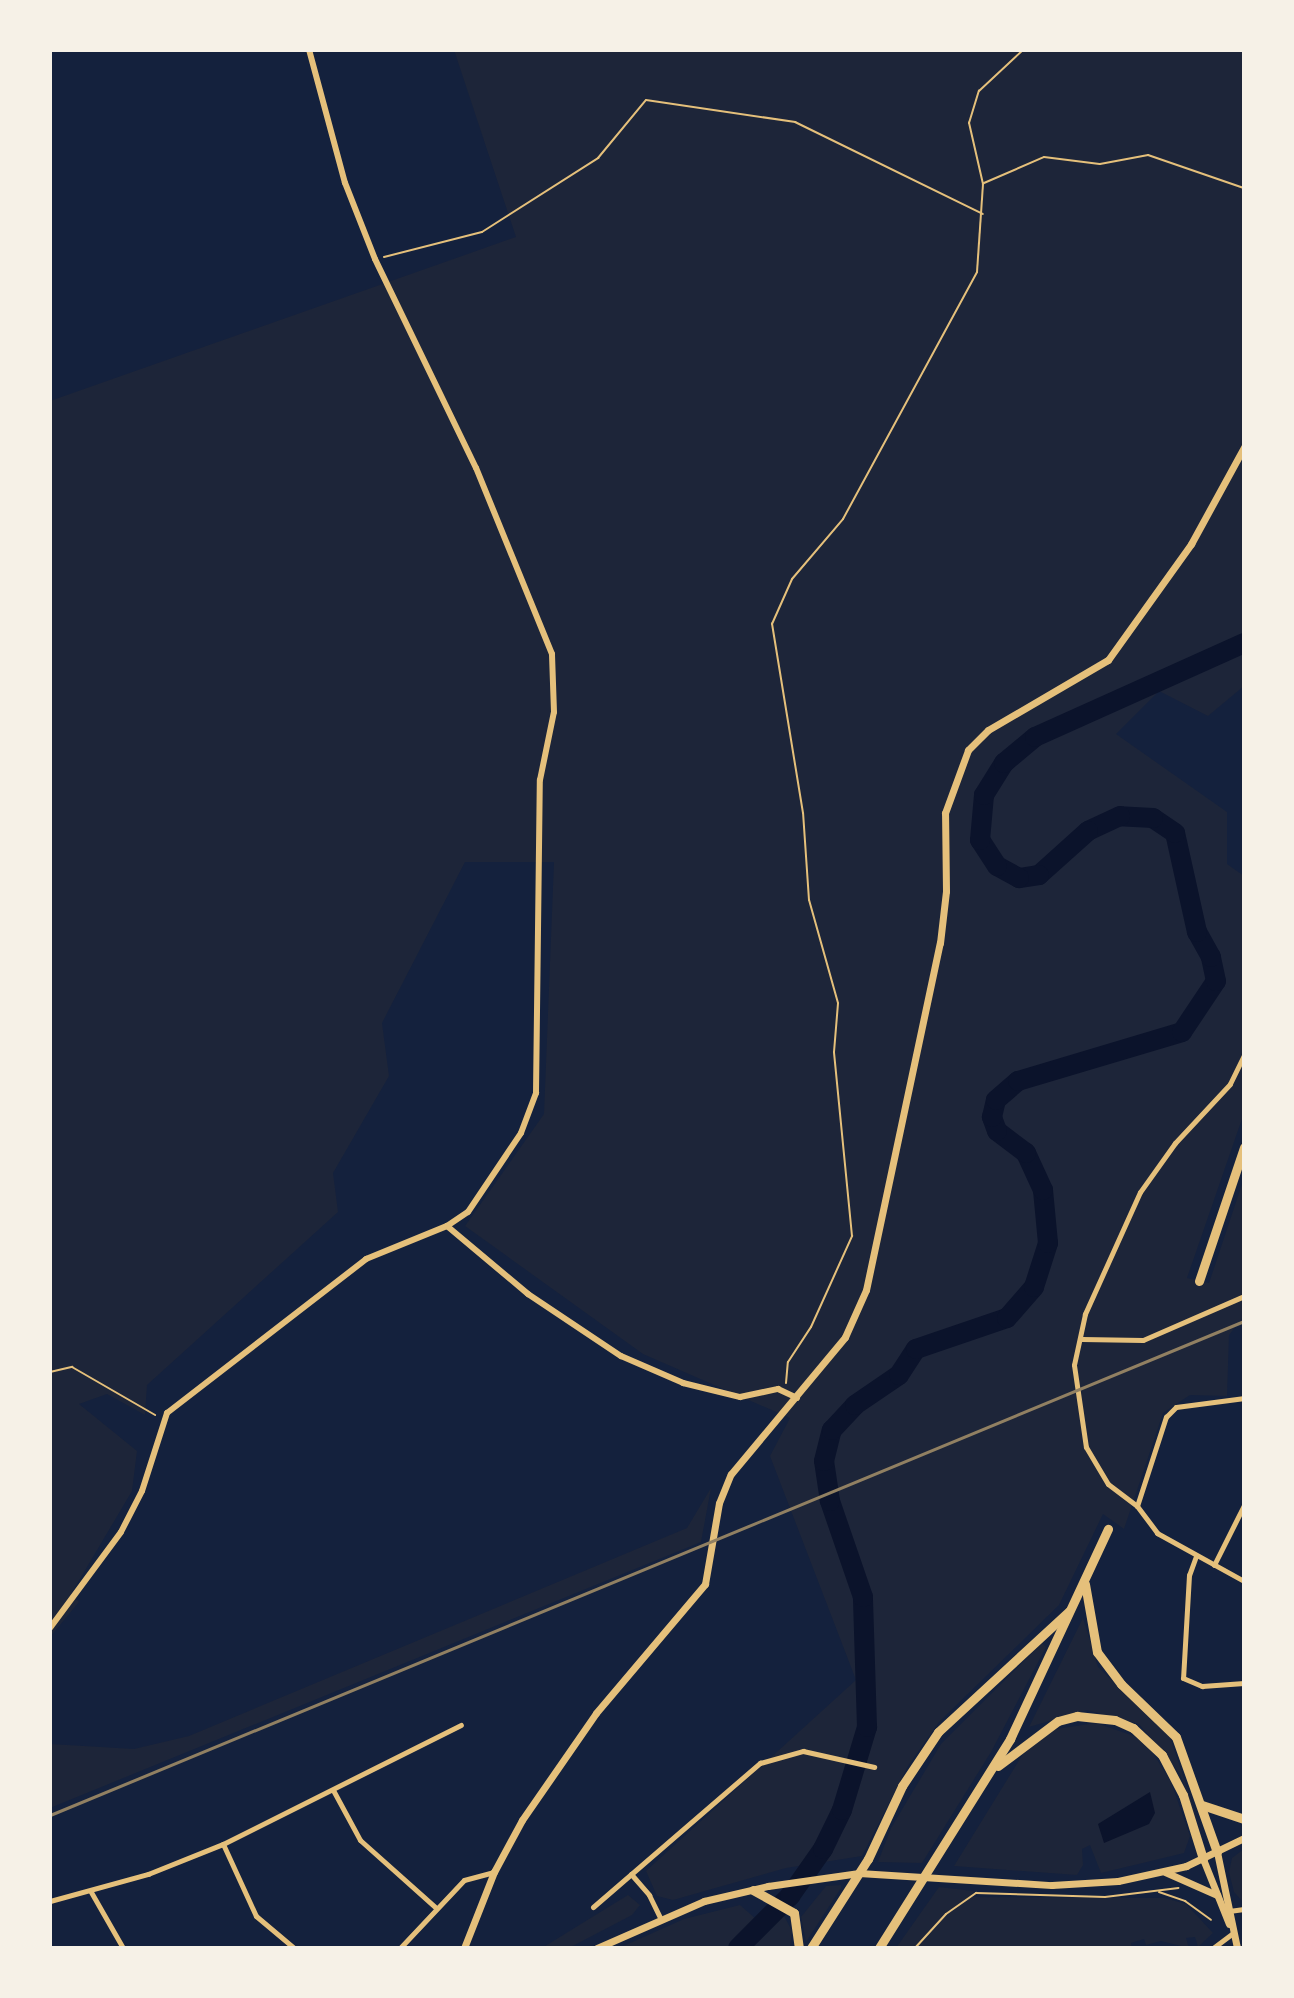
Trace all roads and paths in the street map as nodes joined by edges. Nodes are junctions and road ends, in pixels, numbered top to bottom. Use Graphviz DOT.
graph roads {
  1 [pos="309,50"];
  2 [pos="1023,50"];
  3 [pos="983,184"];
  4 [pos="1244,188"];
  5 [pos="983,215"];
  6 [pos="375,259"];
  7 [pos="1244,447"];
  8 [pos="1244,1055"];
  9 [pos="1244,1147"];
  10 [pos="447,1226"];
  11 [pos="1199,1281"];
  12 [pos="1244,1296"];
  13 [pos="1082,1339"];
  14 [pos="50,1372"];
  15 [pos="788,1392"];
  16 [pos="797,1398"];
  17 [pos="1244,1398"];
  18 [pos="163,1420"];
  19 [pos="1244,1505"];
  20 [pos="1137,1506"];
  21 [pos="1108,1529"];
  22 [pos="1196,1556"];
  23 [pos="1214,1565"];
  24 [pos="1244,1581"];
  25 [pos="1085,1582"];
  26 [pos="1074,1606"];
  27 [pos="50,1628"];
  28 [pos="1244,1683"];
  29 [pos="461,1725"];
  30 [pos="874,1767"];
  31 [pos="992,1771"];
  32 [pos="333,1790"];
  33 [pos="1202,1805"];
  34 [pos="1244,1819"];
  35 [pos="1244,1838"];
  36 [pos="223,1844"];
  37 [pos="1217,1852"];
  38 [pos="1203,1859"];
  39 [pos="494,1872"];
  40 [pos="1165,1872"];
  41 [pos="859,1873"];
  42 [pos="631,1874"];
  43 [pos="753,1890"];
  44 [pos="766,1890"];
  45 [pos="1193,1890"];
  46 [pos="91,1892"];
  47 [pos="1158,1892"];
  48 [pos="1217,1895"];
  49 [pos="50,1901"];
  50 [pos="593,1907"];
  51 [pos="436,1908"];
  52 [pos="1244,1909"];
  53 [pos="1223,1911"];
  54 [pos="660,1918"];
  55 [pos="1211,1920"];
  56 [pos="1233,1933"];
  57 [pos="1223,1937"];
  58 [pos="123,1948"];
  59 [pos="294,1948"];
  60 [pos="400,1948"];
  61 [pos="464,1948"];
  62 [pos="597,1948"];
  63 [pos="799,1948"];
  64 [pos="811,1948"];
  65 [pos="879,1948"];
  66 [pos="915,1948"];
  67 [pos="1213,1948"];
  68 [pos="1237,1948"];
  1 -- 6 [label="street"];
  2 -- 3 [label="path"];
  3 -- 4 [label="path"];
  3 -- 5 [label="path"];
  5 -- 6 [label="path"];
  5 -- 15 [label="path"];
  6 -- 10 [label="street"];
  7 -- 16 [label="main road"];
  8 -- 13 [label="street"];
  9 -- 11 [label="highway"];
  10 -- 15 [label="street"];
  10 -- 18 [label="street"];
  12 -- 13 [label="street"];
  13 -- 20 [label="street"];
  14 -- 18 [label="path"];
  15 -- 16 [label="street"];
  16 -- 39 [label="main road"];
  17 -- 20 [label="street"];
  18 -- 27 [label="street"];
  19 -- 23 [label="street"];
  20 -- 22 [label="street"];
  21 -- 25 [label="highway"];
  22 -- 23 [label="street"];
  22 -- 28 [label="street"];
  23 -- 24 [label="street"];
  25 -- 26 [label="highway"];
  25 -- 33 [label="highway"];
  26 -- 31 [label="highway"];
  26 -- 41 [label="highway"];
  29 -- 32 [label="street"];
  30 -- 42 [label="street"];
  31 -- 38 [label="highway"];
  31 -- 65 [label="highway"];
  32 -- 36 [label="street"];
  32 -- 51 [label="street"];
  33 -- 34 [label="highway"];
  33 -- 37 [label="highway"];
  35 -- 37 [label="main road"];
  36 -- 46 [label="street"];
  36 -- 59 [label="street"];
  37 -- 38 [label="main road"];
  37 -- 53 [label="main road"];
  38 -- 40 [label="main road"];
  38 -- 48 [label="main road"];
  39 -- 51 [label="street"];
  39 -- 61 [label="main road"];
  40 -- 41 [label="main road"];
  40 -- 48 [label="main road"];
  41 -- 44 [label="main road"];
  41 -- 64 [label="highway"];
  42 -- 50 [label="street"];
  42 -- 54 [label="street"];
  43 -- 44 [label="highway"];
  43 -- 54 [label="main road"];
  44 -- 63 [label="highway"];
  45 -- 47 [label="path"];
  46 -- 49 [label="street"];
  46 -- 58 [label="street"];
  47 -- 55 [label="path"];
  47 -- 66 [label="path"];
  48 -- 53 [label="main road"];
  51 -- 60 [label="street"];
  52 -- 53 [label="street"];
  53 -- 56 [label="main road"];
  53 -- 57 [label="path"];
  54 -- 62 [label="main road"];
  56 -- 57 [label="street"];
  56 -- 68 [label="main road"];
  57 -- 67 [label="street"];
}
